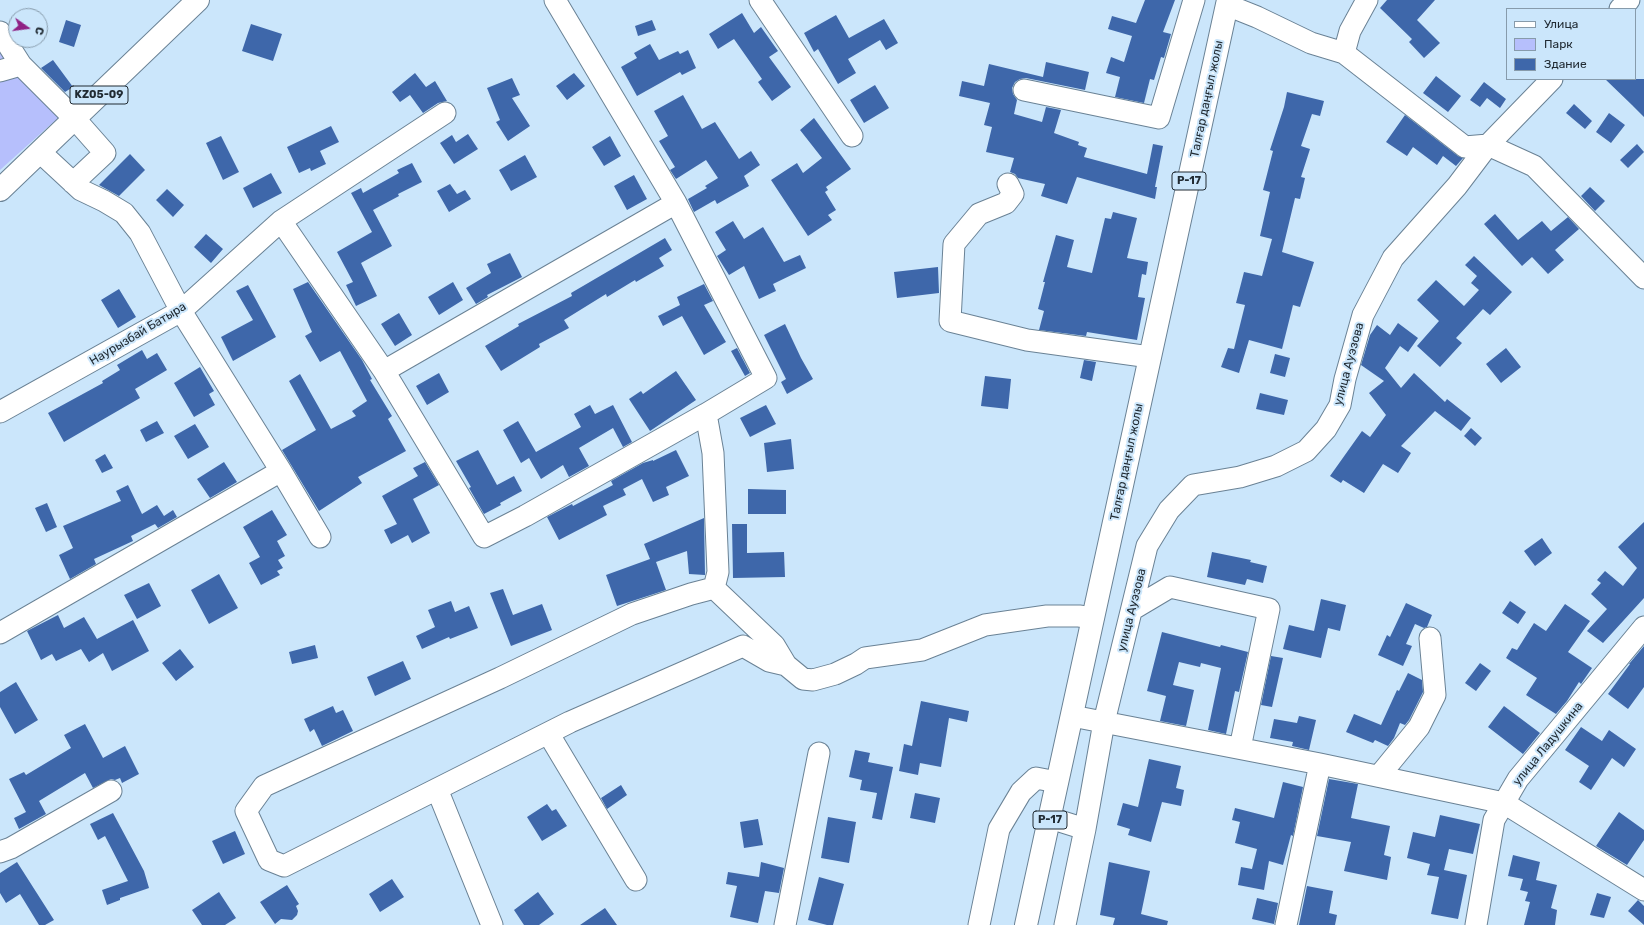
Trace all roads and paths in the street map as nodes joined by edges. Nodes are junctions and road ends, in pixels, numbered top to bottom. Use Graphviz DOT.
graph roads {
  1 [pos="198,0"];
  2 [pos="555,0"];
  3 [pos="760,0"];
  4 [pos="1194,0"];
  5 [pos="1367,0"];
  6 [pos="1629,0"];
  7 [pos="1228,3"];
  8 [pos="1621,8"];
  9 [pos="0,32"];
  10 [pos="1344,53"];
  11 [pos="21,65"];
  12 [pos="0,71"];
  13 [pos="1551,80"];
  14 [pos="1024,90"];
  15 [pos="445,114"];
  16 [pos="75,119"];
  17 [pos="852,136"];
  18 [pos="1488,145"];
  19 [pos="40,152"];
  20 [pos="73,183"];
  21 [pos="1008,184"];
  22 [pos="0,190"];
  23 [pos="676,203"];
  24 [pos="281,221"];
  25 [pos="1644,278"];
  26 [pos="181,311"];
  27 [pos="1150,357"];
  28 [pos="384,371"];
  29 [pos="0,412"];
  30 [pos="706,414"];
  31 [pos="281,471"];
  32 [pos="320,537"];
  33 [pos="714,588"];
  34 [pos="1133,609"];
  35 [pos="1093,618"];
  36 [pos="1644,627"];
  37 [pos="0,633"];
  38 [pos="1430,638"];
  39 [pos="786,665"];
  40 [pos="1072,716"];
  41 [pos="1104,722"];
  42 [pos="548,733"];
  43 [pos="1240,748"];
  44 [pos="819,753"];
  45 [pos="1320,764"];
  46 [pos="1379,776"];
  47 [pos="1058,782"];
  48 [pos="437,789"];
  49 [pos="111,791"];
  50 [pos="1504,803"];
  51 [pos="1050,818"];
  52 [pos="1085,830"];
  53 [pos="0,852"];
  54 [pos="636,880"];
  55 [pos="1644,890"];
  56 [pos="492,925"];
  57 [pos="785,925"];
  58 [pos="979,925"];
  59 [pos="1026,925"];
  60 [pos="1065,925"];
  61 [pos="1286,925"];
  62 [pos="1476,925"];
  1 -- 16 [label="main road, KZ05-09"];
  2 -- 23 [label="street"];
  3 -- 17 [label="street"];
  4 -- 14 [label="street"];
  5 -- 10 [label="street"];
  6 -- 8 [label="street"];
  7 -- 10 [label="street"];
  7 -- 27 [label="main road, Талғар даңғыл жолы / P-17"];
  9 -- 11 [label="street"];
  10 -- 18 [label="street"];
  11 -- 12 [label="street"];
  11 -- 16 [label="street"];
  13 -- 18 [label="street, улица Ауэзова"];
  15 -- 24 [label="street, Наурызбай Батыра"];
  16 -- 19 [label="main road, KZ05-09"];
  16 -- 20 [label="street"];
  18 -- 25 [label="street"];
  18 -- 34 [label="street, улица Ауэзова"];
  19 -- 20 [label="street"];
  19 -- 22 [label="main road, KZ05-09"];
  20 -- 26 [label="street"];
  21 -- 27 [label="street"];
  23 -- 28 [label="street"];
  23 -- 30 [label="street"];
  24 -- 26 [label="street, Наурызбай Батыра"];
  24 -- 28 [label="street"];
  26 -- 29 [label="street, Наурызбай Батыра"];
  26 -- 31 [label="street"];
  27 -- 35 [label="main road, Талғар даңғыл жолы / P-17"];
  28 -- 30 [label="street"];
  30 -- 33 [label="street"];
  31 -- 32 [label="street"];
  31 -- 37 [label="street"];
  33 -- 39 [label="street"];
  33 -- 48 [label="street"];
  34 -- 41 [label="street, улица Ауэзова"];
  34 -- 43 [label="street"];
  35 -- 39 [label="street"];
  35 -- 40 [label="main road, Талғар даңғыл жолы / P-17"];
  36 -- 50 [label="street, улица Ладушкина"];
  38 -- 46 [label="street"];
  39 -- 42 [label="street"];
  40 -- 41 [label="street"];
  40 -- 47 [label="main road, Талғар даңғыл жолы / P-17"];
  41 -- 43 [label="street"];
  41 -- 52 [label="street, улица Ауэзова"];
  42 -- 48 [label="street"];
  42 -- 54 [label="street"];
  43 -- 45 [label="street"];
  44 -- 57 [label="street"];
  45 -- 46 [label="street"];
  45 -- 61 [label="street"];
  46 -- 50 [label="street"];
  47 -- 51 [label="main road, Талғар даңғыл жолы / P-17"];
  47 -- 58 [label="street"];
  48 -- 56 [label="street"];
  49 -- 53 [label="street"];
  50 -- 55 [label="street"];
  50 -- 62 [label="street, улица Ладушкина"];
  51 -- 52 [label="street"];
  51 -- 59 [label="main road, Талғар даңғыл жолы / P-17"];
  52 -- 60 [label="street, улица Ауэзова"];
}
